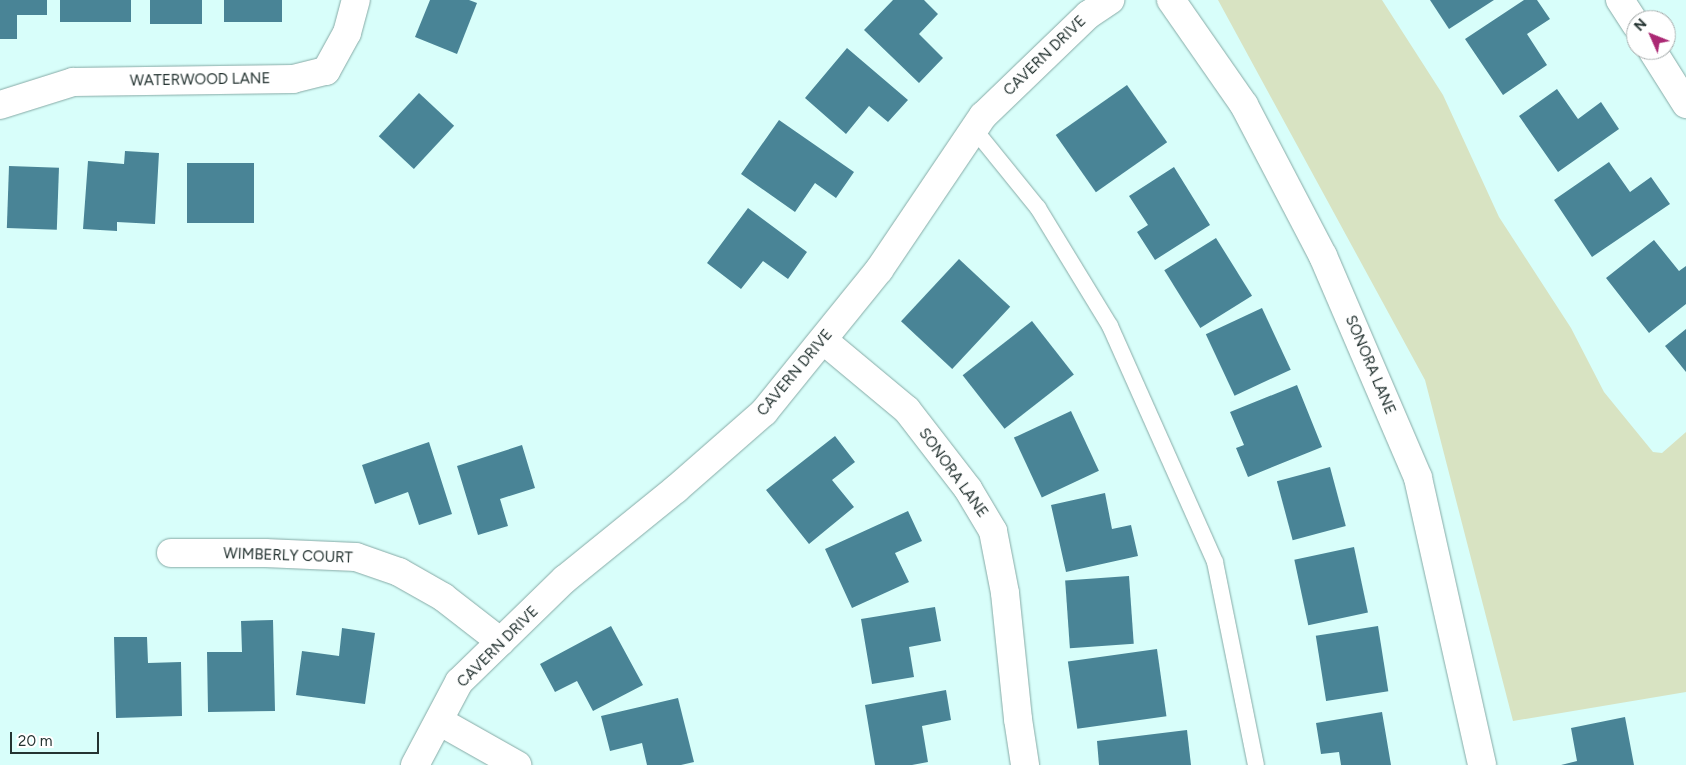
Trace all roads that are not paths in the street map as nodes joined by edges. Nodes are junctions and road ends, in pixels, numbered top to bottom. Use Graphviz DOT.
graph roads {
  1 [pos="356,0"];
  2 [pos="1110,0"];
  3 [pos="1171,0"];
  4 [pos="1658,60"];
  5 [pos="1686,104"];
  6 [pos="0,105"];
  7 [pos="974,129"];
  8 [pos="823,340"];
  9 [pos="171,553"];
  10 [pos="501,642"];
  11 [pos="439,721"];
  12 [pos="416,765"];
  13 [pos="517,765"];
  14 [pos="1025,765"];
  15 [pos="1256,765"];
  16 [pos="1482,765"];
  1 -- 6 [label="street, WATERWOOD LANE"];
  2 -- 7 [label="street, CAVERN DRIVE"];
  3 -- 16 [label="street, SONORA LANE"];
  4 -- 5 [label="street"];
  7 -- 8 [label="street, CAVERN DRIVE"];
  7 -- 15 [label="lane"];
  8 -- 10 [label="street, CAVERN DRIVE"];
  8 -- 14 [label="street, SONORA LANE"];
  9 -- 10 [label="street, WIMBERLY COURT"];
  10 -- 11 [label="street, CAVERN DRIVE"];
  11 -- 12 [label="street, CAVERN DRIVE"];
  11 -- 13 [label="street"];
}
